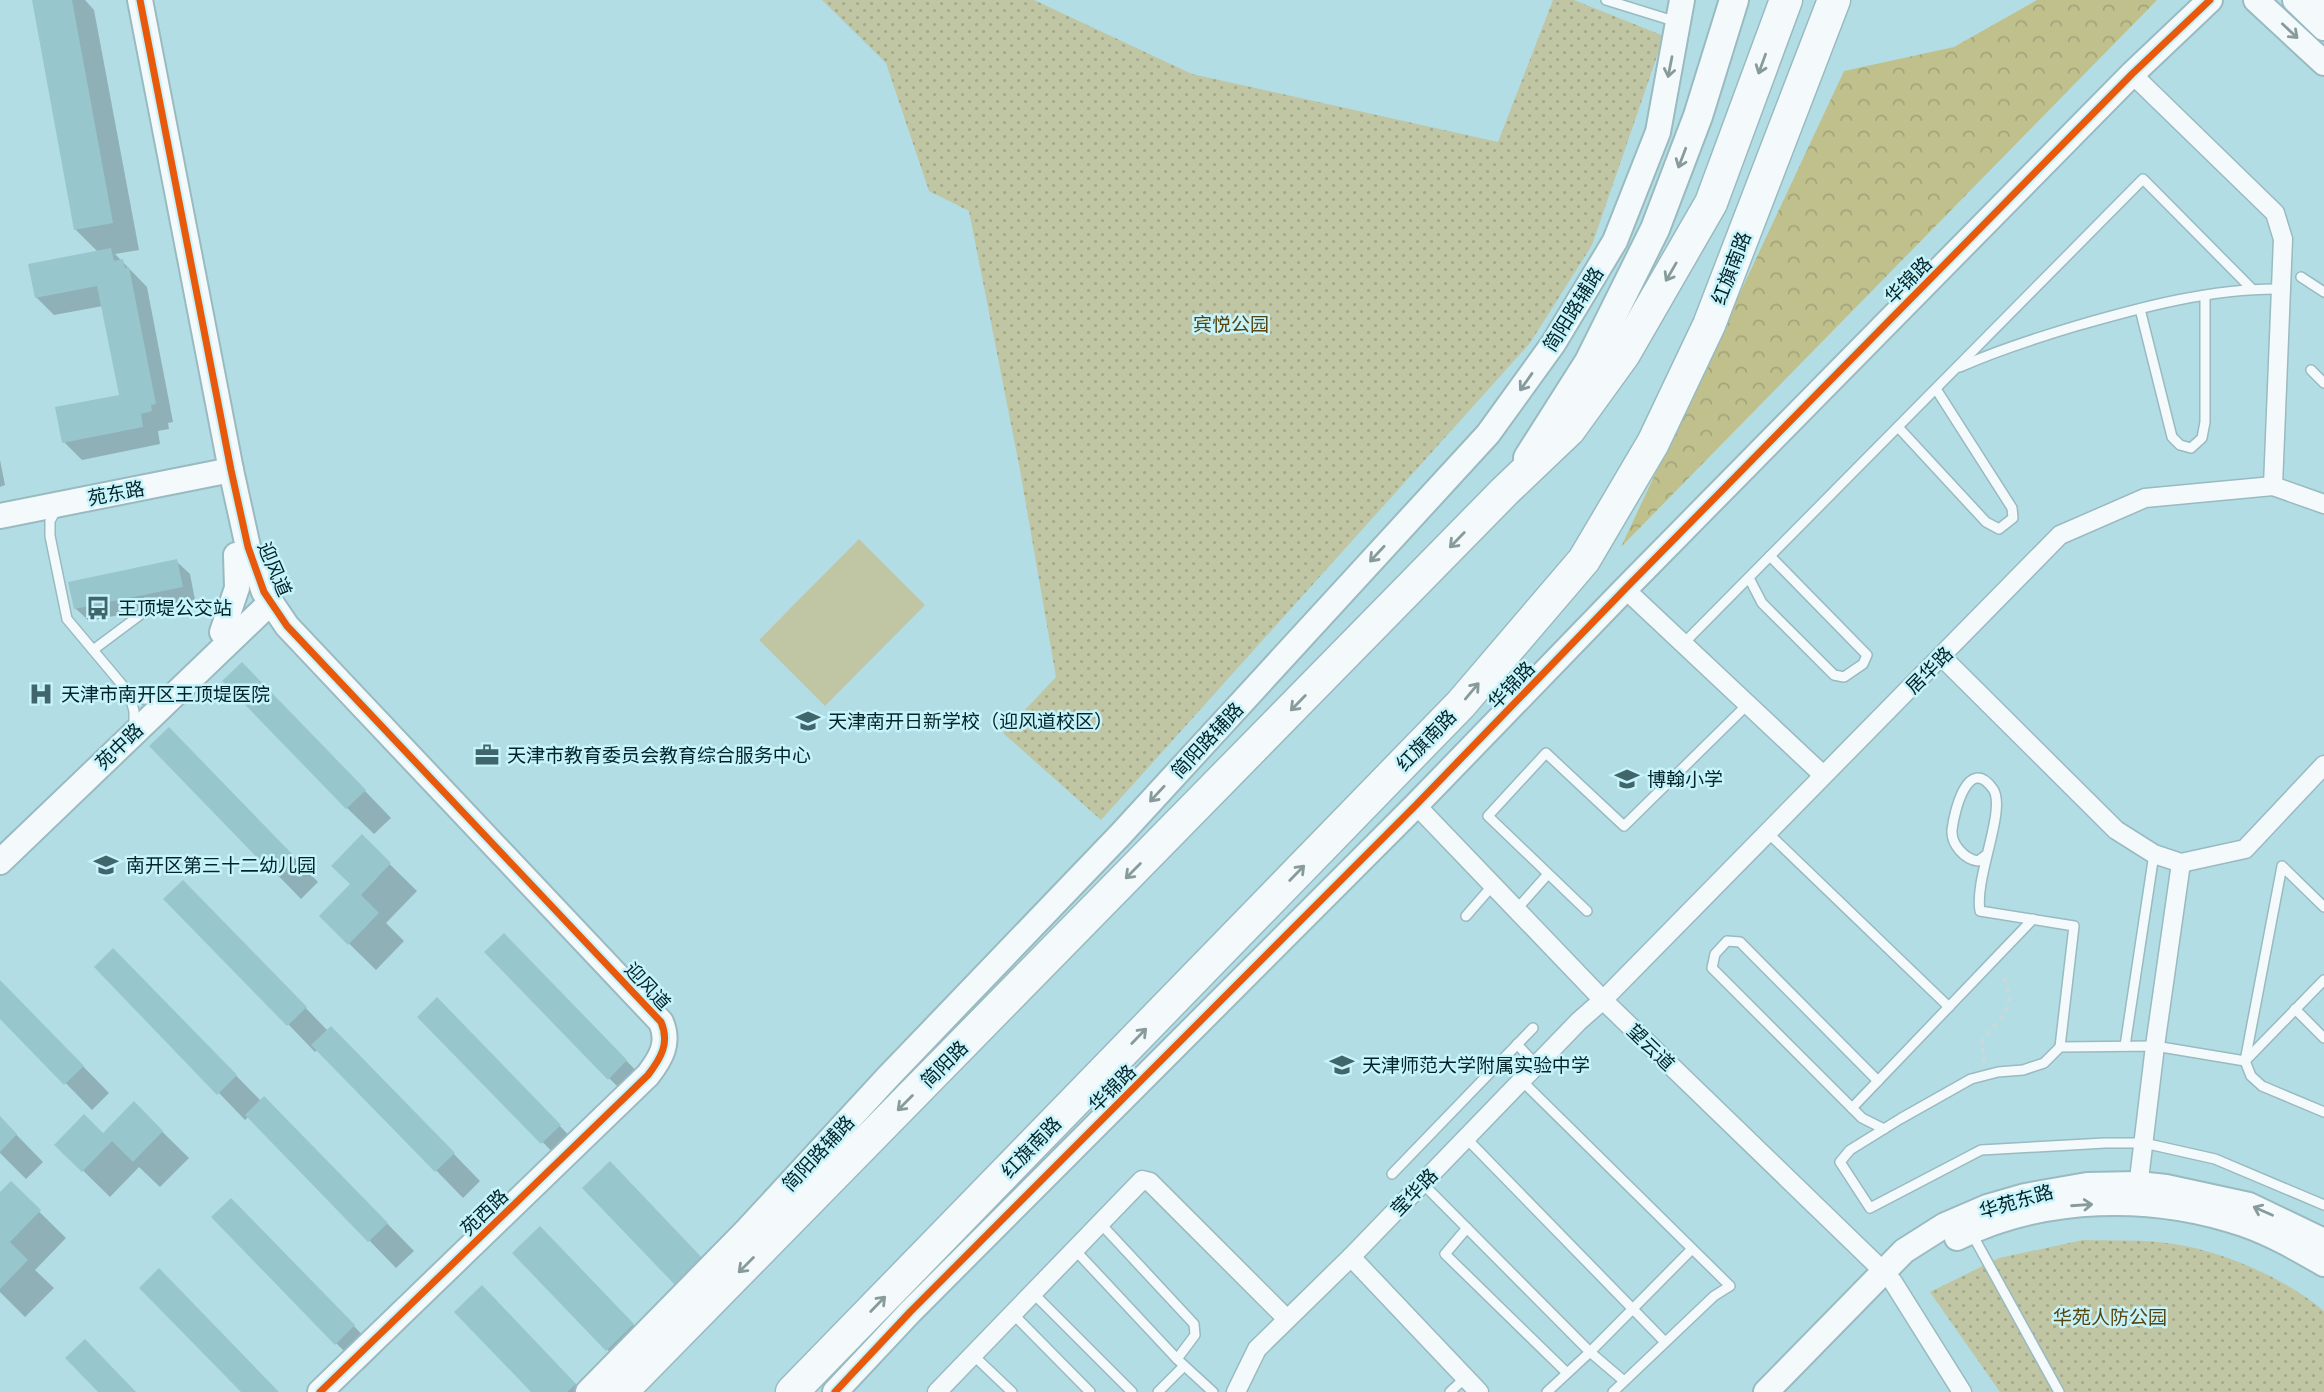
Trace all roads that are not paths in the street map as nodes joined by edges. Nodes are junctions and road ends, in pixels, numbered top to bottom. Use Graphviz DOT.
graph roads {
  1 [pos="126,0"];
  2 [pos="141,0"];
  3 [pos="1606,0"];
  4 [pos="1734,0"];
  5 [pos="1786,0"];
  6 [pos="1834,0"];
  7 [pos="2210,0"];
  8 [pos="2256,0"];
  9 [pos="2295,0"];
  10 [pos="1681,11"];
  11 [pos="2324,28"];
  12 [pos="2324,63"];
  13 [pos="2132,74"];
  14 [pos="2301,277"];
  15 [pos="2252,289"];
  16 [pos="2281,289"];
  17 [pos="2324,292"];
  18 [pos="2205,296"];
  19 [pos="2140,309"];
  20 [pos="1955,369"];
  21 [pos="2311,370"];
  22 [pos="2324,383"];
  23 [pos="1936,389"];
  24 [pos="1898,427"];
  25 [pos="221,462"];
  26 [pos="2273,486"];
  27 [pos="1505,491"];
  28 [pos="0,499"];
  29 [pos="64,503"];
  30 [pos="2324,504"];
  31 [pos="0,516"];
  32 [pos="236,555"];
  33 [pos="1770,556"];
  34 [pos="1749,578"];
  35 [pos="1625,589"];
  36 [pos="156,603"];
  37 [pos="262,603"];
  38 [pos="222,632"];
  39 [pos="1683,644"];
  40 [pos="93,650"];
  41 [pos="1942,657"];
  42 [pos="1748,704"];
  43 [pos="132,714"];
  44 [pos="2324,765"];
  45 [pos="1823,775"];
  46 [pos="1416,805"];
  47 [pos="1767,832"];
  48 [pos="0,847"];
  49 [pos="2154,854"];
  50 [pos="1986,855"];
  51 [pos="0,862"];
  52 [pos="2181,863"];
  53 [pos="1548,874"];
  54 [pos="1493,885"];
  55 [pos="2324,907"];
  56 [pos="1516,910"];
  57 [pos="1587,911"];
  58 [pos="1465,916"];
  59 [pos="2034,919"];
  60 [pos="2324,980"];
  61 [pos="1603,1000"];
  62 [pos="1949,1007"];
  63 [pos="2295,1009"];
  64 [pos="1533,1028"];
  65 [pos="2324,1038"];
  66 [pos="1517,1044"];
  67 [pos="2126,1046"];
  68 [pos="2155,1046"];
  69 [pos="2060,1047"];
  70 [pos="664,1049"];
  71 [pos="2245,1061"];
  72 [pos="1536,1065"];
  73 [pos="1521,1080"];
  74 [pos="1878,1081"];
  75 [pos="1852,1108"];
  76 [pos="2324,1112"];
  77 [pos="1884,1129"];
  78 [pos="1466,1138"];
  79 [pos="2144,1143"];
  80 [pos="1392,1174"];
  81 [pos="1422,1183"];
  82 [pos="2137,1194"];
  83 [pos="2324,1205"];
  84 [pos="1100,1223"];
  85 [pos="1967,1224"];
  86 [pos="1467,1228"];
  87 [pos="2324,1241"];
  88 [pos="1692,1249"];
  89 [pos="1074,1250"];
  90 [pos="1350,1257"];
  91 [pos="2324,1264"];
  92 [pos="1888,1276"];
  93 [pos="1033,1293"];
  94 [pos="1633,1309"];
  95 [pos="1013,1314"];
  96 [pos="1287,1319"];
  97 [pos="1665,1342"];
  98 [pos="1590,1352"];
  99 [pos="974,1355"];
  100 [pos="1181,1362"];
  101 [pos="1567,1373"];
  102 [pos="1465,1378"];
  103 [pos="1624,1381"];
  104 [pos="944,1390"];
  105 [pos="320,1392"];
  106 [pos="589,1392"];
  107 [pos="621,1392"];
  108 [pos="792,1392"];
  109 [pos="835,1392"];
  110 [pos="1012,1392"];
  111 [pos="1090,1392"];
  112 [pos="1132,1392"];
  113 [pos="1158,1392"];
  114 [pos="1213,1392"];
  115 [pos="1236,1392"];
  116 [pos="1450,1392"];
  117 [pos="1479,1392"];
  118 [pos="1547,1392"];
  119 [pos="1613,1392"];
  120 [pos="1766,1392"];
  121 [pos="1786,1392"];
  122 [pos="1962,1392"];
  123 [pos="2059,1392"];
  1 -- 25 [label="street, 迎风道"];
  2 -- 25 [label="street, 迎风道"];
  3 -- 10 [label="lane"];
  4 -- 27 [label="main road, one-way"];
  5 -- 27 [label="highway, one-way"];
  108 -- 6 [label="highway, 红旗南路, one-way"];
  7 -- 13 [label="street, 华锦路"];
  8 -- 12 [label="street, one-way"];
  9 -- 11 [label="street"];
  10 -- 106 [label="street, 简阳路辅路, one-way"];
  13 -- 16 [label="street"];
  13 -- 35 [label="street, 华锦路"];
  14 -- 17 [label="lane"];
  15 -- 16 [label="lane"];
  15 -- 18 [label="lane"];
  15 -- 20 [label="lane"];
  16 -- 26 [label="street"];
  18 -- 19 [label="lane"];
  18 -- 19 [label="lane"];
  19 -- 20 [label="lane"];
  20 -- 23 [label="lane"];
  21 -- 22 [label="lane"];
  23 -- 24 [label="lane"];
  23 -- 24 [label="lane"];
  24 -- 33 [label="lane"];
  25 -- 28 [label="street, 苑东路"];
  25 -- 29 [label="street, 苑东路"];
  25 -- 32 [label="street, 迎风道"];
  25 -- 37 [label="street, 迎风道"];
  26 -- 30 [label="street, 居华路"];
  26 -- 41 [label="street, 居华路"];
  27 -- 107 [label="highway, 简阳路, one-way"];
  29 -- 31 [label="street, 苑东路"];
  29 -- 40 [label="lane"];
  32 -- 37 [label="street, 迎风道"];
  32 -- 38 [label="street"];
  33 -- 34 [label="lane"];
  33 -- 34 [label="lane"];
  34 -- 39 [label="lane"];
  35 -- 39 [label="street"];
  35 -- 46 [label="street, 华锦路"];
  36 -- 40 [label="lane"];
  37 -- 38 [label="street, 苑中路"];
  37 -- 43 [label="street, 苑中路"];
  37 -- 70 [label="street, 迎风道"];
  38 -- 43 [label="street, 苑中路"];
  39 -- 42 [label="street"];
  40 -- 43 [label="lane"];
  41 -- 45 [label="street, 居华路"];
  41 -- 49 [label="street"];
  42 -- 45 [label="street"];
  42 -- 53 [label="lane"];
  43 -- 48 [label="street, 苑中路"];
  43 -- 51 [label="street, 苑中路"];
  44 -- 52 [label="street"];
  45 -- 47 [label="street, 居华路"];
  46 -- 54 [label="street, 望云道"];
  46 -- 109 [label="street, 华锦路"];
  47 -- 61 [label="street, 居华路"];
  47 -- 62 [label="lane"];
  49 -- 52 [label="street"];
  49 -- 67 [label="lane"];
  50 -- 50 [label="lane"];
  50 -- 59 [label="lane"];
  52 -- 68 [label="street"];
  53 -- 56 [label="lane"];
  53 -- 57 [label="lane"];
  54 -- 56 [label="street, 望云道"];
  54 -- 58 [label="lane"];
  55 -- 71 [label="lane"];
  56 -- 61 [label="street, 望云道"];
  59 -- 62 [label="lane"];
  59 -- 69 [label="lane"];
  60 -- 63 [label="lane"];
  61 -- 72 [label="street, 莹华路"];
  61 -- 92 [label="street, 望云道"];
  62 -- 74 [label="lane"];
  63 -- 65 [label="lane"];
  63 -- 71 [label="lane"];
  64 -- 66 [label="lane"];
  66 -- 72 [label="lane"];
  66 -- 80 [label="lane"];
  67 -- 68 [label="lane"];
  67 -- 69 [label="lane"];
  68 -- 71 [label="lane"];
  68 -- 79 [label="street"];
  69 -- 77 [label="lane"];
  70 -- 105 [label="street, 苑西路"];
  71 -- 76 [label="lane"];
  72 -- 73 [label="street, 莹华路"];
  73 -- 78 [label="street, 莹华路"];
  73 -- 88 [label="lane"];
  74 -- 75 [label="lane"];
  74 -- 75 [label="lane"];
  75 -- 77 [label="lane"];
  77 -- 79 [label="lane"];
  78 -- 81 [label="street, 莹华路"];
  78 -- 94 [label="lane"];
  79 -- 82 [label="street"];
  79 -- 83 [label="lane"];
  81 -- 86 [label="lane"];
  81 -- 90 [label="street, 莹华路"];
  82 -- 85 [label="street, 华苑东路"];
  87 -- 82 [label="street, 华苑东路, one-way"];
  82 -- 91 [label="street, 华苑东路"];
  84 -- 89 [label="street"];
  84 -- 96 [label="street"];
  84 -- 100 [label="lane"];
  85 -- 92 [label="street, 华苑东路"];
  85 -- 123 [label="lane"];
  86 -- 98 [label="lane"];
  86 -- 101 [label="lane"];
  88 -- 94 [label="lane"];
  88 -- 97 [label="lane"];
  89 -- 93 [label="street"];
  89 -- 100 [label="lane"];
  90 -- 96 [label="street, 莹华路"];
  90 -- 102 [label="street"];
  92 -- 120 [label="street, 华苑东路"];
  92 -- 121 [label="street, 华苑东路"];
  92 -- 122 [label="street, 望云道"];
  93 -- 95 [label="street"];
  93 -- 112 [label="lane"];
  94 -- 97 [label="lane"];
  94 -- 98 [label="lane"];
  95 -- 99 [label="street"];
  95 -- 111 [label="lane"];
  96 -- 115 [label="street, 莹华路"];
  97 -- 103 [label="lane"];
  98 -- 101 [label="lane"];
  98 -- 103 [label="lane"];
  99 -- 104 [label="street"];
  99 -- 110 [label="lane"];
  100 -- 113 [label="lane"];
  100 -- 114 [label="lane"];
  101 -- 118 [label="lane"];
  102 -- 116 [label="lane"];
  102 -- 117 [label="street"];
  103 -- 119 [label="lane"];
}
